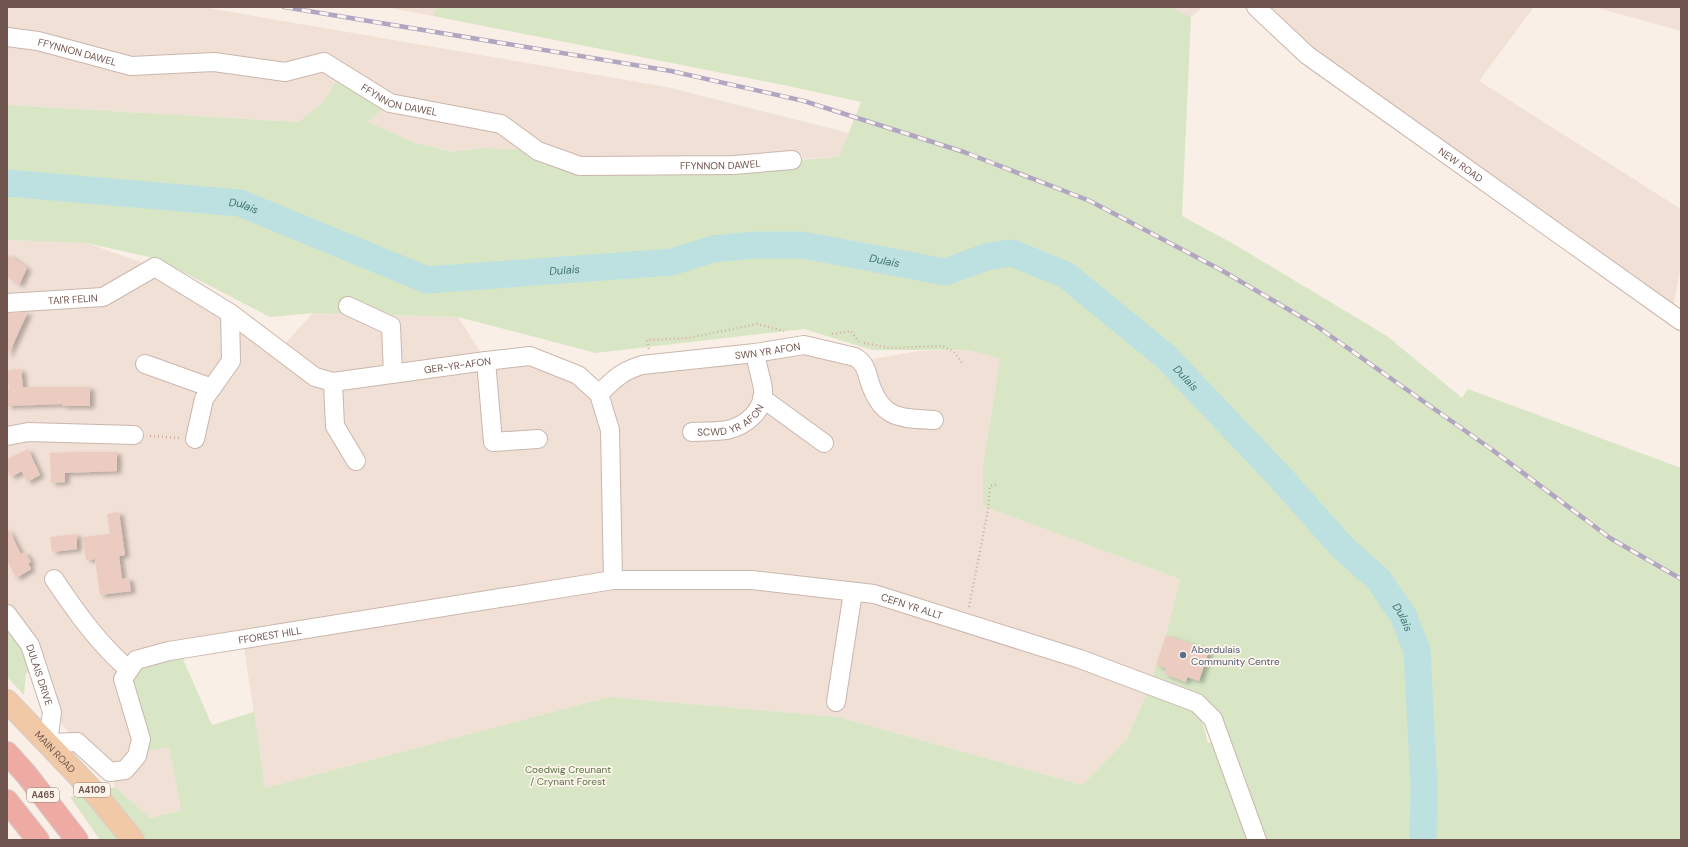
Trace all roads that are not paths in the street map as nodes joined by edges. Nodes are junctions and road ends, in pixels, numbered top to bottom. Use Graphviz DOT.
graph roads {
  1 [pos="1256,7"];
  2 [pos="7,37"];
  3 [pos="792,160"];
  4 [pos="155,267"];
  5 [pos="7,303"];
  6 [pos="348,306"];
  7 [pos="230,313"];
  8 [pos="1678,321"];
  9 [pos="755,353"];
  10 [pos="486,361"];
  11 [pos="145,364"];
  12 [pos="393,374"];
  13 [pos="333,382"];
  14 [pos="212,388"];
  15 [pos="599,394"];
  16 [pos="762,398"];
  17 [pos="934,420"];
  18 [pos="692,432"];
  19 [pos="134,435"];
  20 [pos="7,436"];
  21 [pos="538,439"];
  22 [pos="195,440"];
  23 [pos="824,443"];
  24 [pos="356,461"];
  25 [pos="54,579"];
  26 [pos="614,580"];
  27 [pos="853,592"];
  28 [pos="7,614"];
  29 [pos="129,670"];
  30 [pos="7,701"];
  31 [pos="836,702"];
  32 [pos="48,743"];
  33 [pos="7,753"];
  34 [pos="7,801"];
  35 [pos="38,840"];
  36 [pos="77,840"];
  37 [pos="133,840"];
  38 [pos="1257,840"];
  1 -- 8 [label="street, NEW ROAD"];
  2 -- 3 [label="street, FFYNNON DAWEL"];
  4 -- 5 [label="street, TAI'R FELIN"];
  4 -- 7 [label="street, GER-YR-AFON"];
  6 -- 12 [label="street"];
  7 -- 13 [label="street, GER-YR-AFON"];
  7 -- 14 [label="street"];
  9 -- 15 [label="street, SWN YR AFON"];
  9 -- 16 [label="street, SCWD YR AFON"];
  9 -- 17 [label="street, SWN YR AFON"];
  10 -- 12 [label="street, GER-YR-AFON"];
  10 -- 15 [label="street, GER-YR-AFON"];
  10 -- 21 [label="street"];
  11 -- 14 [label="street"];
  12 -- 13 [label="street, GER-YR-AFON"];
  13 -- 24 [label="street"];
  14 -- 22 [label="street"];
  15 -- 26 [label="street"];
  16 -- 18 [label="street, SCWD YR AFON"];
  16 -- 23 [label="street"];
  19 -- 20 [label="street"];
  25 -- 29 [label="street"];
  26 -- 27 [label="street, CEFN YR ALLT"];
  26 -- 29 [label="street, FFOREST HILL"];
  27 -- 31 [label="street"];
  27 -- 38 [label="street, CEFN YR ALLT"];
  28 -- 32 [label="street, DULAIS DRIVE"];
  29 -- 32 [label="street"];
  30 -- 32 [label="main road, MAIN ROAD / A4109"];
  32 -- 37 [label="main road, MAIN ROAD / A4109"];
  33 -- 36 [label="highway, A465"];
  34 -- 35 [label="highway, A465"];
}
